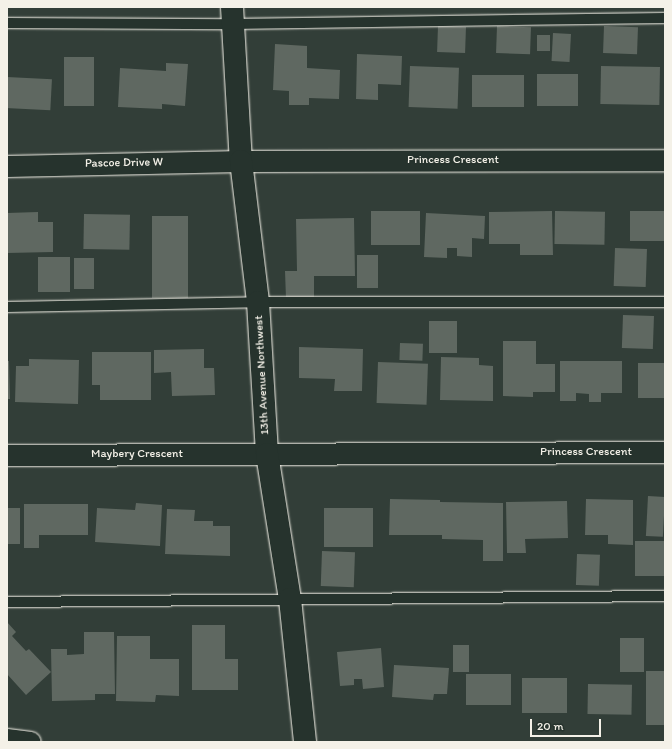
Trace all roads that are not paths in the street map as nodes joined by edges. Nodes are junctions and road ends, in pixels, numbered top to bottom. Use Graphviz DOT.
graph roads {
  1 [pos="232,15"];
  2 [pos="665,18"];
  3 [pos="7,22"];
  4 [pos="665,160"];
  5 [pos="241,161"];
  6 [pos="7,166"];
  7 [pos="258,302"];
  8 [pos="665,302"];
  9 [pos="7,307"];
  10 [pos="665,452"];
  11 [pos="266,454"];
  12 [pos="7,455"];
  13 [pos="665,596"];
  14 [pos="290,599"];
  15 [pos="7,602"];
  16 [pos="7,739"];
  17 [pos="30,742"];
  18 [pos="305,742"];
  1 -- 2 [label="lane"];
  1 -- 3 [label="lane"];
  1 -- 5 [label="street, 13th Avenue Northwest"];
  4 -- 5 [label="street, Princess Crescent"];
  5 -- 6 [label="street, Pascoe Drive W"];
  5 -- 7 [label="street, 13th Avenue Northwest"];
  7 -- 8 [label="lane"];
  7 -- 9 [label="lane"];
  7 -- 11 [label="street, 13th Avenue Northwest"];
  10 -- 11 [label="street, Princess Crescent"];
  11 -- 12 [label="street, Maybery Crescent"];
  11 -- 14 [label="street, 13th Avenue Northwest"];
  13 -- 14 [label="lane"];
  14 -- 15 [label="lane"];
  14 -- 18 [label="street, 13th Avenue Northwest"];
  16 -- 17 [label="street"];
}
